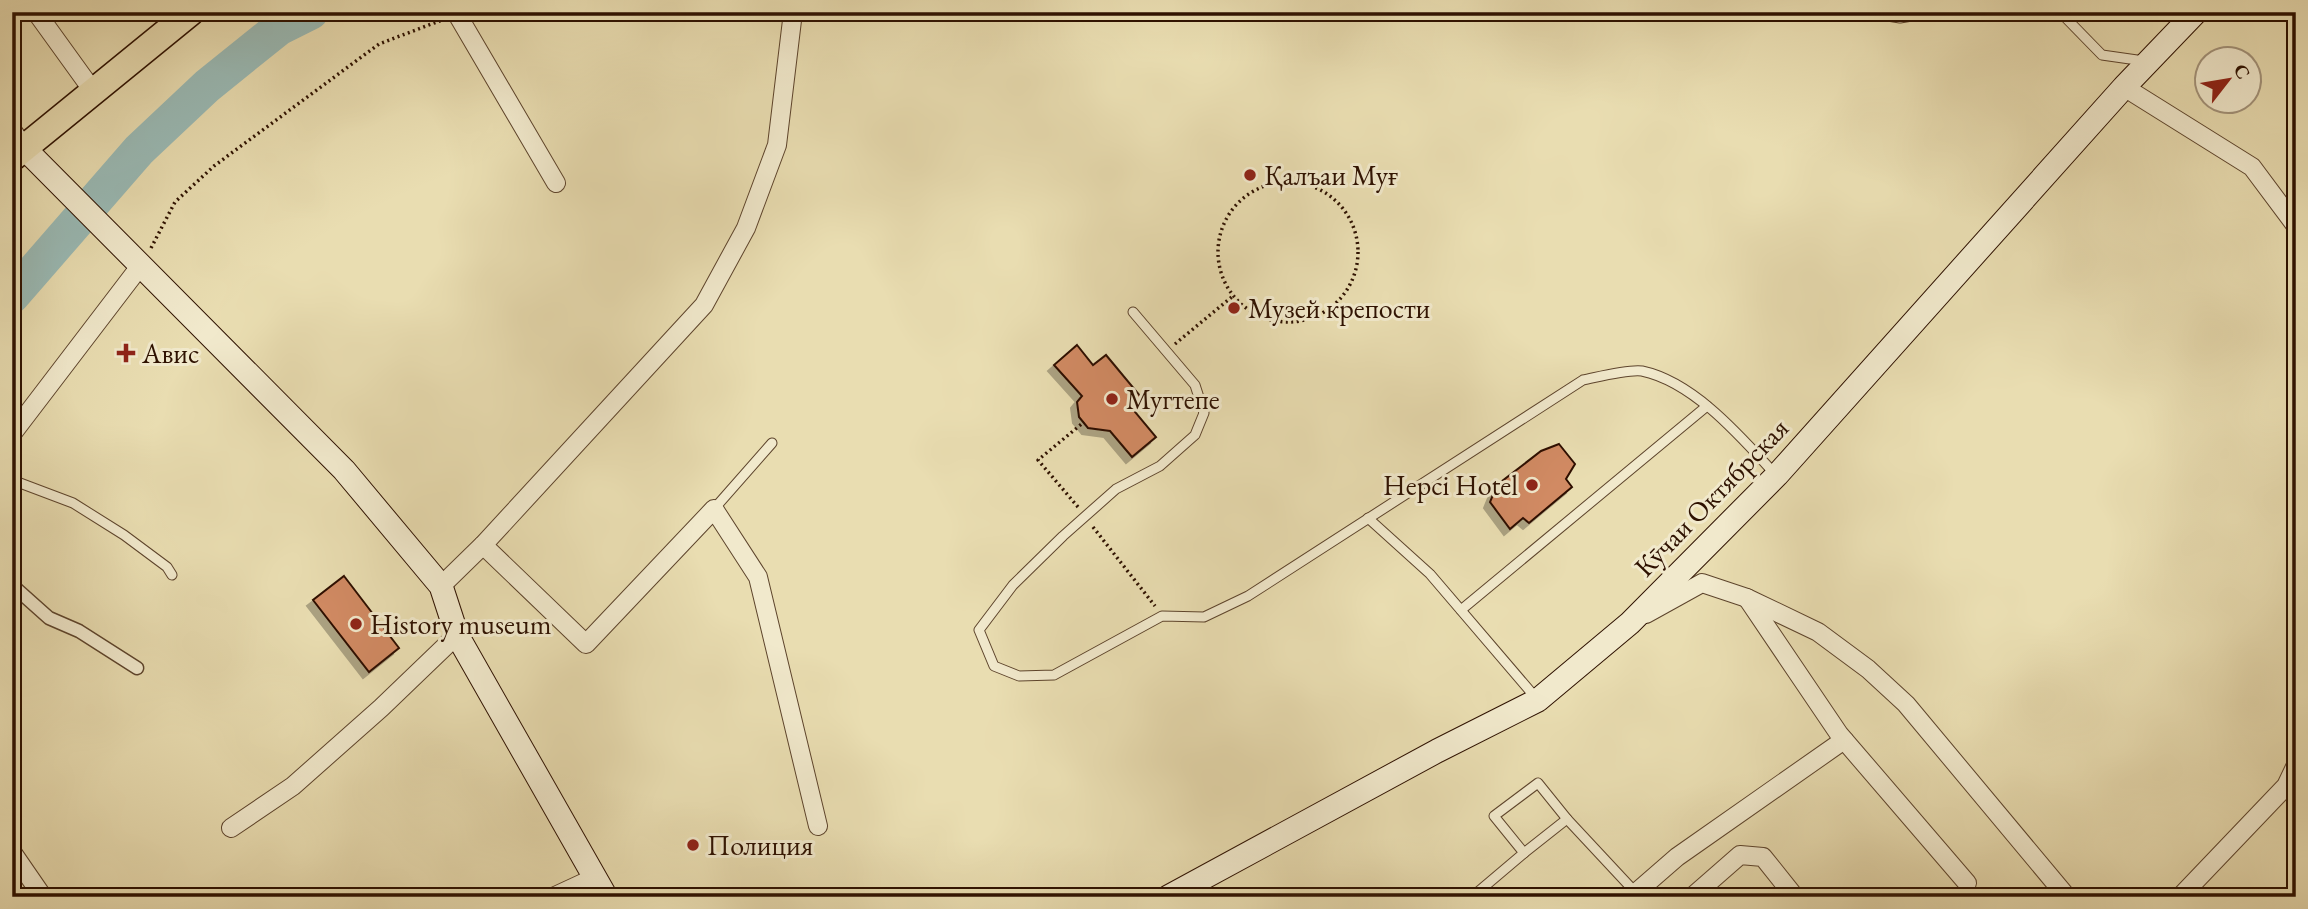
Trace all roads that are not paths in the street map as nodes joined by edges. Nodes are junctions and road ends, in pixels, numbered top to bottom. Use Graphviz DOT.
graph roads {
  1 [pos="36,12"];
  2 [pos="191,12"];
  3 [pos="793,12"];
  4 [pos="1863,12"];
  5 [pos="1935,12"];
  6 [pos="2060,12"];
  7 [pos="2196,12"];
  8 [pos="458,13"];
  9 [pos="2150,61"];
  10 [pos="2124,87"];
  11 [pos="93,91"];
  12 [pos="21,150"];
  13 [pos="555,183"];
  14 [pos="2296,226"];
  15 [pos="141,265"];
  16 [pos="1133,312"];
  17 [pos="1707,406"];
  18 [pos="12,434"];
  19 [pos="772,443"];
  20 [pos="1777,475"];
  21 [pos="12,481"];
  22 [pos="714,509"];
  23 [pos="1368,518"];
  24 [pos="483,545"];
  25 [pos="172,575"];
  26 [pos="12,585"];
  27 [pos="441,586"];
  28 [pos="1747,598"];
  29 [pos="1461,610"];
  30 [pos="1630,623"];
  31 [pos="457,635"];
  32 [pos="137,668"];
  33 [pos="1538,700"];
  34 [pos="1844,740"];
  35 [pos="2296,765"];
  36 [pos="1567,818"];
  37 [pos="818,826"];
  38 [pos="231,828"];
  39 [pos="12,852"];
  40 [pos="1524,853"];
  41 [pos="1967,883"];
  42 [pos="600,887"];
  43 [pos="1633,895"];
  44 [pos="43,897"];
  45 [pos="553,897"];
  46 [pos="1168,897"];
  47 [pos="1472,897"];
  48 [pos="1692,897"];
  49 [pos="1795,897"];
  50 [pos="2067,897"];
  51 [pos="2180,897"];
  1 -- 11 [label="street"];
  2 -- 11 [label="main road"];
  3 -- 24 [label="street"];
  4 -- 5 [label="lane"];
  6 -- 9 [label="lane"];
  7 -- 9 [label="main road, Кӯчаи Октябрская"];
  8 -- 13 [label="street"];
  9 -- 10 [label="main road, Кӯчаи Октябрская"];
  10 -- 14 [label="street"];
  10 -- 20 [label="main road, Кӯчаи Октябрская"];
  11 -- 12 [label="main road"];
  12 -- 15 [label="main road"];
  15 -- 18 [label="street"];
  15 -- 27 [label="main road"];
  16 -- 23 [label="lane"];
  17 -- 20 [label="lane"];
  17 -- 23 [label="lane"];
  17 -- 29 [label="lane"];
  19 -- 22 [label="lane"];
  20 -- 30 [label="main road, Кӯчаи Октябрская"];
  21 -- 25 [label="lane"];
  22 -- 24 [label="street"];
  22 -- 37 [label="street"];
  23 -- 29 [label="lane"];
  24 -- 27 [label="street"];
  26 -- 32 [label="street"];
  27 -- 31 [label="main road"];
  28 -- 30 [label="street"];
  28 -- 34 [label="street"];
  28 -- 50 [label="street"];
  29 -- 33 [label="lane"];
  30 -- 33 [label="main road, Кӯчаи Октябрская"];
  31 -- 38 [label="street"];
  31 -- 42 [label="main road"];
  33 -- 46 [label="main road, Кӯчаи Октябрская"];
  34 -- 41 [label="street"];
  34 -- 43 [label="street"];
  35 -- 51 [label="street"];
  36 -- 40 [label="lane"];
  36 -- 40 [label="lane"];
  36 -- 43 [label="lane"];
  39 -- 44 [label="street"];
  40 -- 47 [label="lane"];
  42 -- 45 [label="street"];
  48 -- 49 [label="street"];
}
